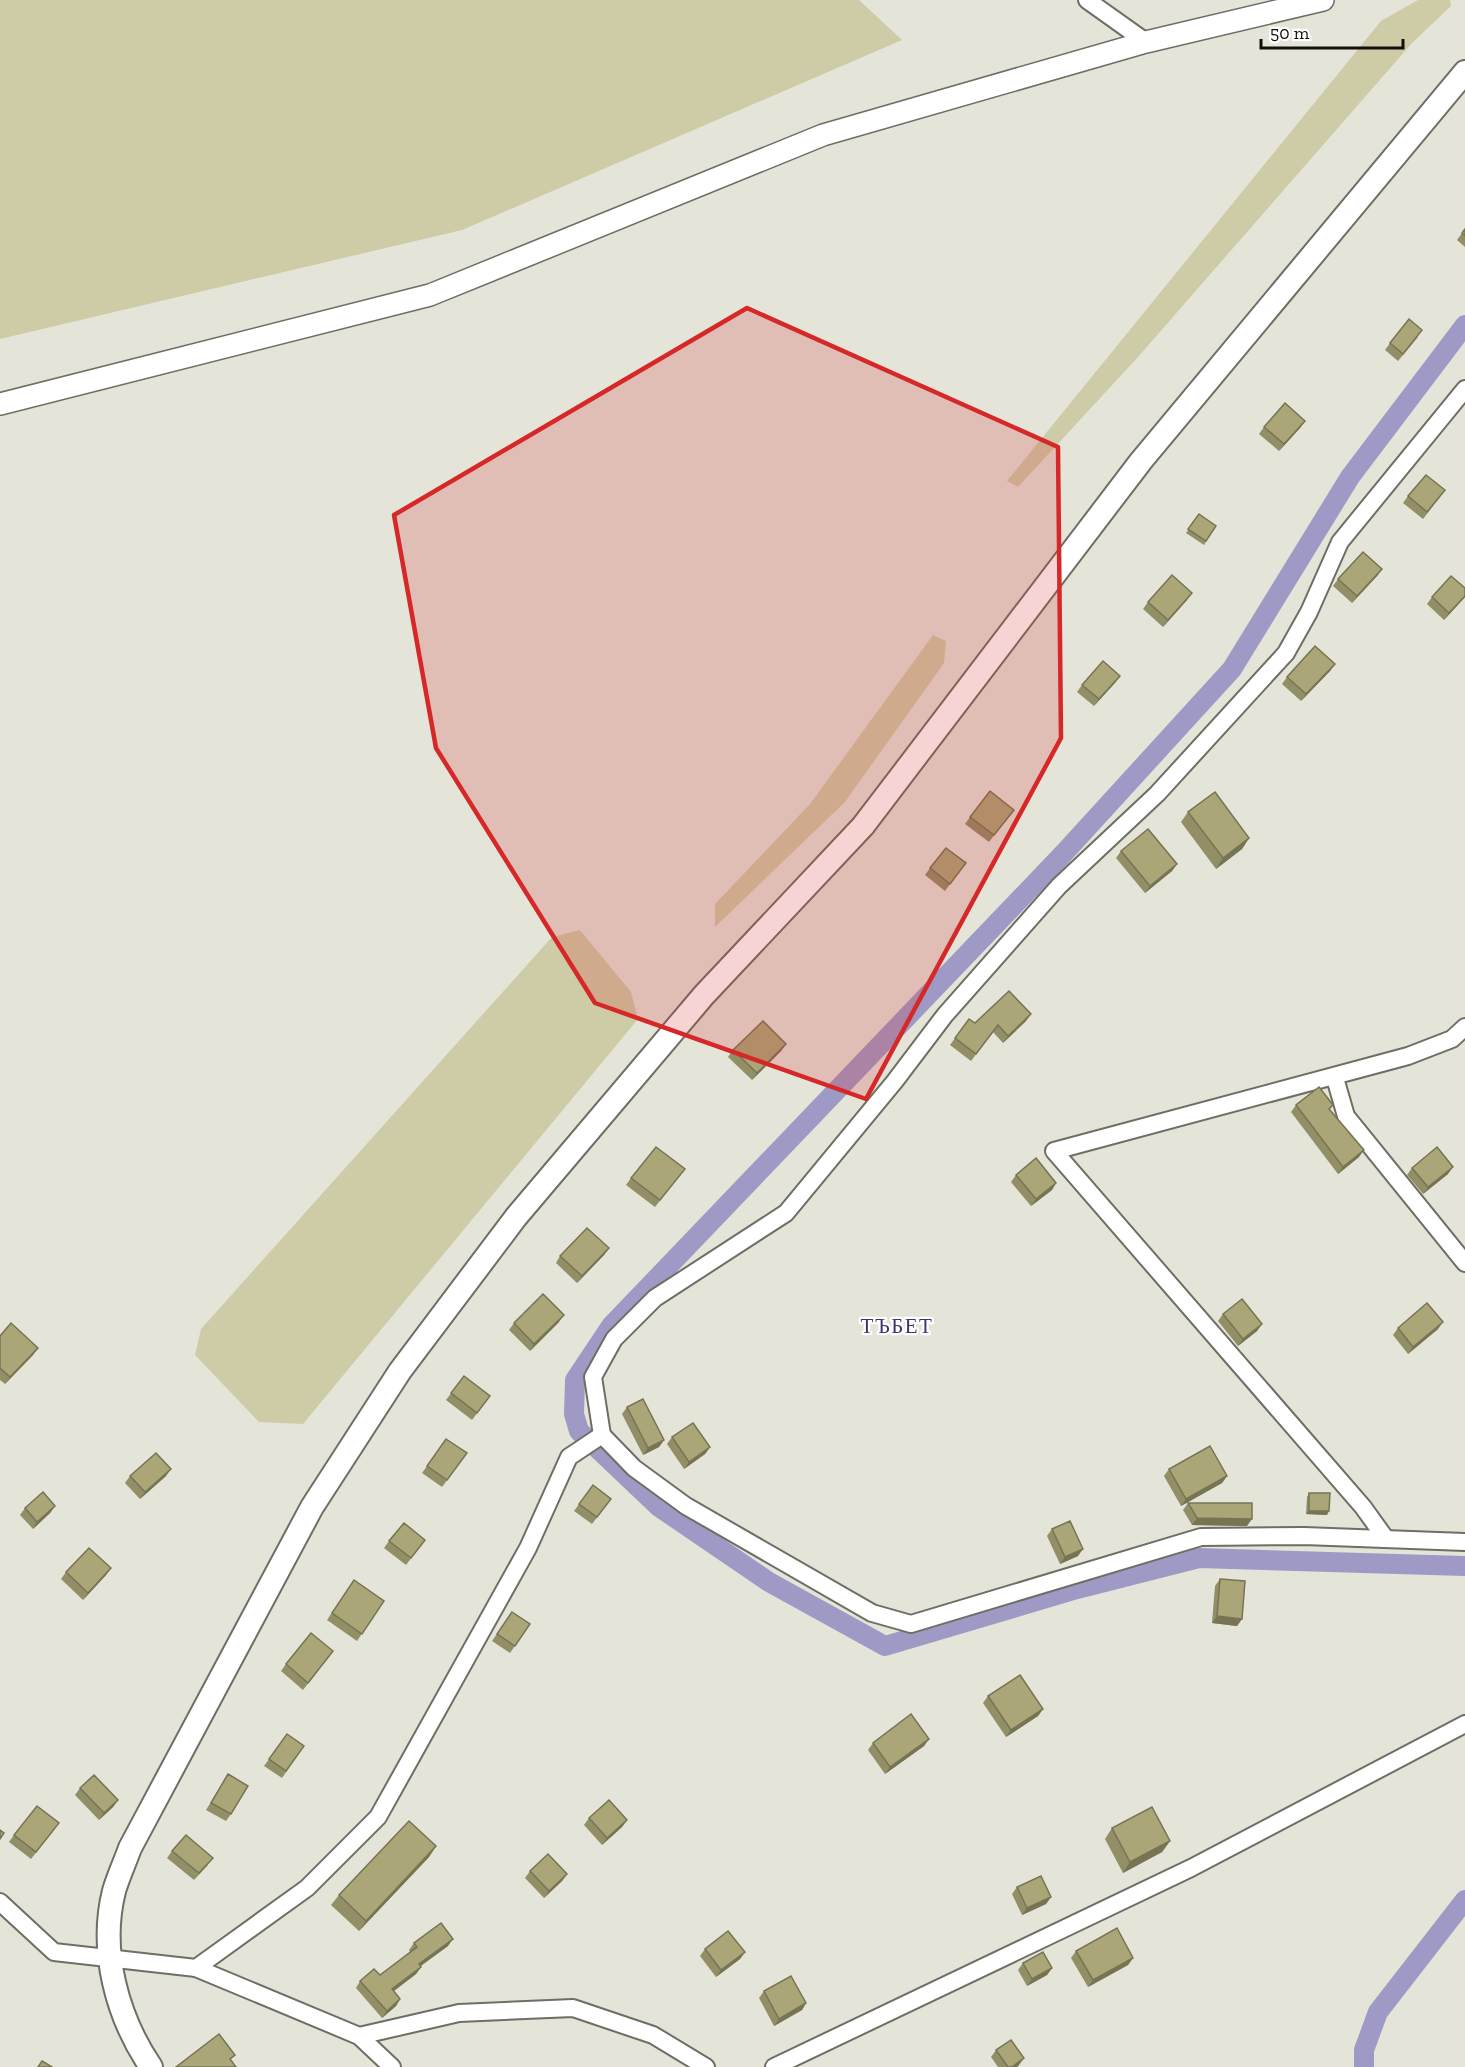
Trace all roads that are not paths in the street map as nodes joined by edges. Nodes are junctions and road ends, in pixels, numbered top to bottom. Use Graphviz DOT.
graph roads {
  1 [pos="1087,0"];
  2 [pos="1323,0"];
  3 [pos="1146,42"];
  4 [pos="1465,72"];
  5 [pos="1465,389"];
  6 [pos="0,404"];
  7 [pos="1465,1027"];
  8 [pos="1335,1078"];
  9 [pos="1465,1263"];
  10 [pos="602,1436"];
  11 [pos="1386,1539"];
  12 [pos="1465,1542"];
  13 [pos="1465,1724"];
  14 [pos="0,1902"];
  15 [pos="110,1957"];
  16 [pos="196,1968"];
  17 [pos="359,2036"];
  18 [pos="141,2062"];
  19 [pos="392,2067"];
  20 [pos="706,2067"];
  21 [pos="774,2067"];
  1 -- 3 [label="street"];
  2 -- 3 [label="street"];
  3 -- 6 [label="street"];
  4 -- 15 [label="main road"];
  5 -- 10 [label="street"];
  7 -- 8 [label="street"];
  8 -- 9 [label="street"];
  8 -- 11 [label="street"];
  10 -- 11 [label="street"];
  10 -- 16 [label="street"];
  11 -- 12 [label="street"];
  13 -- 21 [label="street"];
  14 -- 15 [label="street"];
  15 -- 16 [label="street"];
  15 -- 18 [label="main road"];
  16 -- 17 [label="street"];
  17 -- 19 [label="street"];
  17 -- 20 [label="street"];
}
